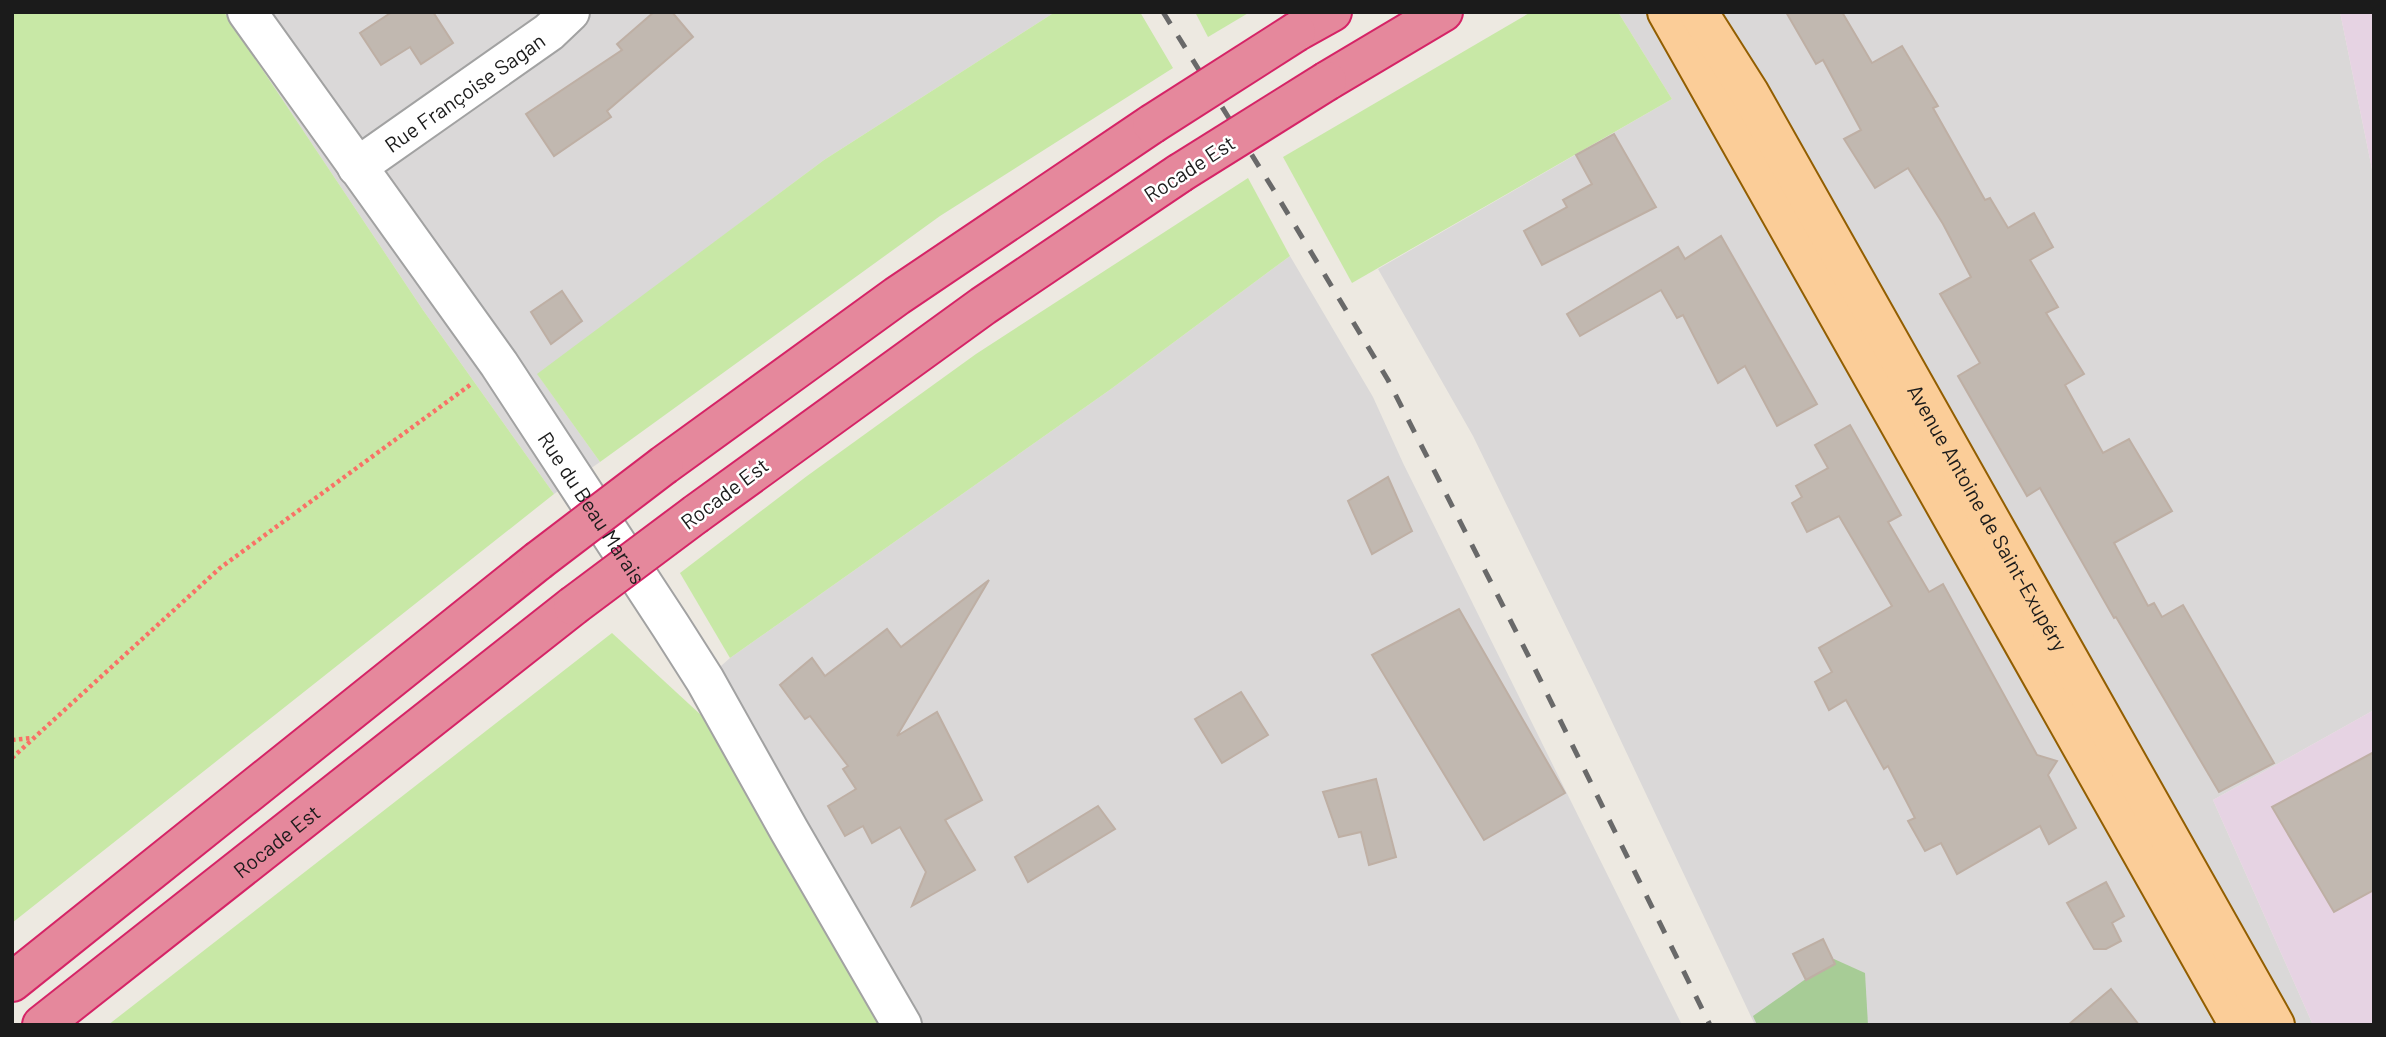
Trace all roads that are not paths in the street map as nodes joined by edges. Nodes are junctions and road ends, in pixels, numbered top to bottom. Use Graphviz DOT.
graph roads {
  1 [pos="247,12"];
  2 [pos="570,12"];
  3 [pos="1332,12"];
  4 [pos="1443,12"];
  5 [pos="1667,12"];
  6 [pos="1698,12"];
  7 [pos="357,167"];
  8 [pos="12,982"];
  9 [pos="42,1025"];
  10 [pos="902,1025"];
  11 [pos="2239,1025"];
  12 [pos="2274,1025"];
  1 -- 7 [label="street, Rue du Beau Marais"];
  2 -- 7 [label="street, Rue Françoise Sagan"];
  3 -- 8 [label="highway, bridge"];
  4 -- 9 [label="highway, Rocade Est, bridge"];
  5 -- 11 [label="main road, Avenue Antoine de Saint-Exupéry"];
  6 -- 12 [label="main road, Avenue Antoine de Saint-Exupéry"];
  7 -- 10 [label="street, Rue du Beau Marais"];
}
